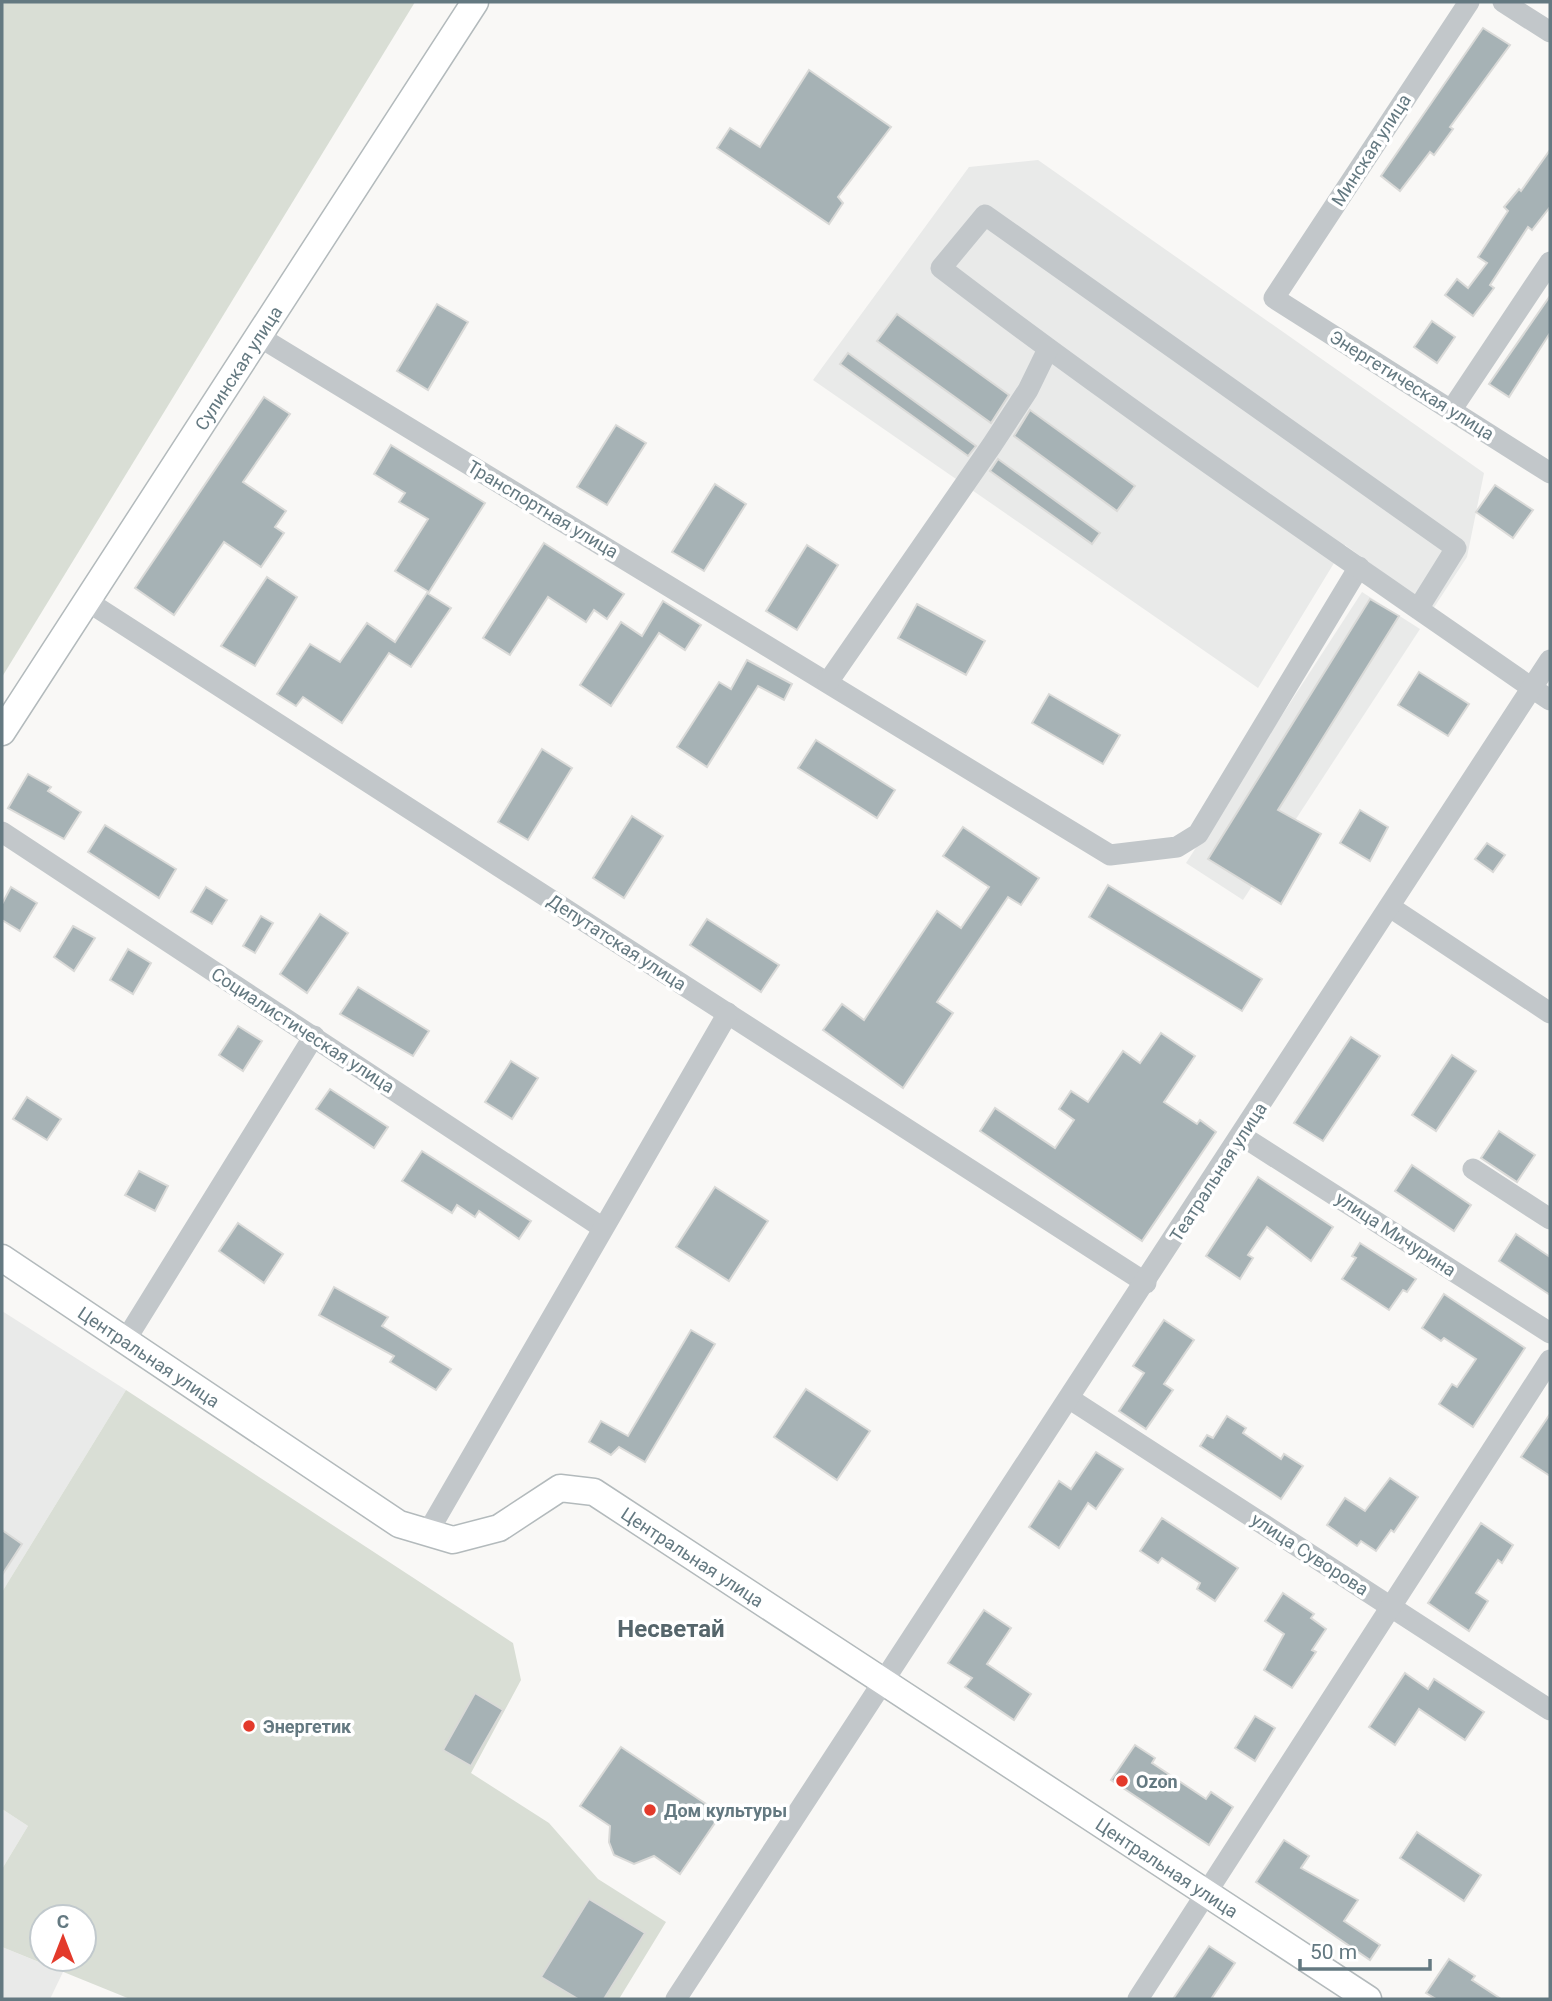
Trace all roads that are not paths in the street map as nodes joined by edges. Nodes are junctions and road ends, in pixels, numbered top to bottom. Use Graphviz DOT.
graph roads {
  1 [pos="475,2"];
  2 [pos="1469,2"];
  3 [pos="1503,2"];
  4 [pos="1550,32"];
  5 [pos="1550,262"];
  6 [pos="1274,298"];
  7 [pos="258,336"];
  8 [pos="1048,349"];
  9 [pos="1452,410"];
  10 [pos="1550,473"];
  11 [pos="1359,567"];
  12 [pos="87,601"];
  13 [pos="1418,609"];
  14 [pos="1550,660"];
  15 [pos="828,682"];
  16 [pos="1532,688"];
  17 [pos="1550,700"];
  18 [pos="2,732"];
  19 [pos="2,832"];
  20 [pos="1390,907"];
  21 [pos="727,1013"];
  22 [pos="1550,1013"];
  23 [pos="314,1036"];
  24 [pos="1242,1136"];
  25 [pos="1473,1169"];
  26 [pos="1550,1219"];
  27 [pos="603,1228"];
  28 [pos="2,1258"];
  29 [pos="1146,1283"];
  30 [pos="1550,1333"];
  31 [pos="125,1341"];
  32 [pos="1550,1360"];
  33 [pos="1070,1399"];
  34 [pos="428,1532"];
  35 [pos="1391,1607"];
  36 [pos="883,1682"];
  37 [pos="1550,1710"];
  38 [pos="1207,1894"];
  39 [pos="676,1999"];
  40 [pos="1138,1999"];
  41 [pos="1367,1999"];
  1 -- 7 [label="main road, Сулинская улица"];
  2 -- 6 [label="street, Минская улица"];
  3 -- 4 [label="street"];
  5 -- 9 [label="street"];
  6 -- 9 [label="street, Энергетическая улица"];
  7 -- 12 [label="main road, Сулинская улица"];
  7 -- 15 [label="street, Транспортная улица"];
  8 -- 11 [label="street"];
  8 -- 13 [label="street"];
  8 -- 15 [label="street"];
  9 -- 10 [label="street, Энергетическая улица"];
  11 -- 13 [label="street"];
  11 -- 15 [label="street, Транспортная улица"];
  12 -- 18 [label="main road, Сулинская улица"];
  12 -- 21 [label="street, Депутатская улица"];
  13 -- 16 [label="street"];
  14 -- 16 [label="street, Театральная улица"];
  16 -- 17 [label="street"];
  16 -- 20 [label="street, Театральная улица"];
  19 -- 23 [label="street, Социалистическая улица"];
  20 -- 22 [label="street"];
  20 -- 24 [label="street, Театральная улица"];
  21 -- 27 [label="street"];
  21 -- 29 [label="street, Депутатская улица"];
  23 -- 27 [label="street, Социалистическая улица"];
  23 -- 31 [label="street"];
  24 -- 29 [label="street, Театральная улица"];
  24 -- 30 [label="street, улица Мичурина"];
  25 -- 26 [label="street"];
  27 -- 34 [label="street"];
  28 -- 31 [label="main road, Центральная улица"];
  29 -- 33 [label="street, Театральная улица"];
  31 -- 34 [label="main road, Центральная улица"];
  32 -- 35 [label="street"];
  33 -- 35 [label="street, улица Суворова"];
  33 -- 36 [label="street, Театральная улица"];
  34 -- 36 [label="main road, Центральная улица"];
  35 -- 37 [label="street, улица Суворова"];
  35 -- 38 [label="street"];
  36 -- 38 [label="main road, Центральная улица"];
  36 -- 39 [label="street, Театральная улица"];
  38 -- 40 [label="street"];
  38 -- 41 [label="main road, Центральная улица"];
}
